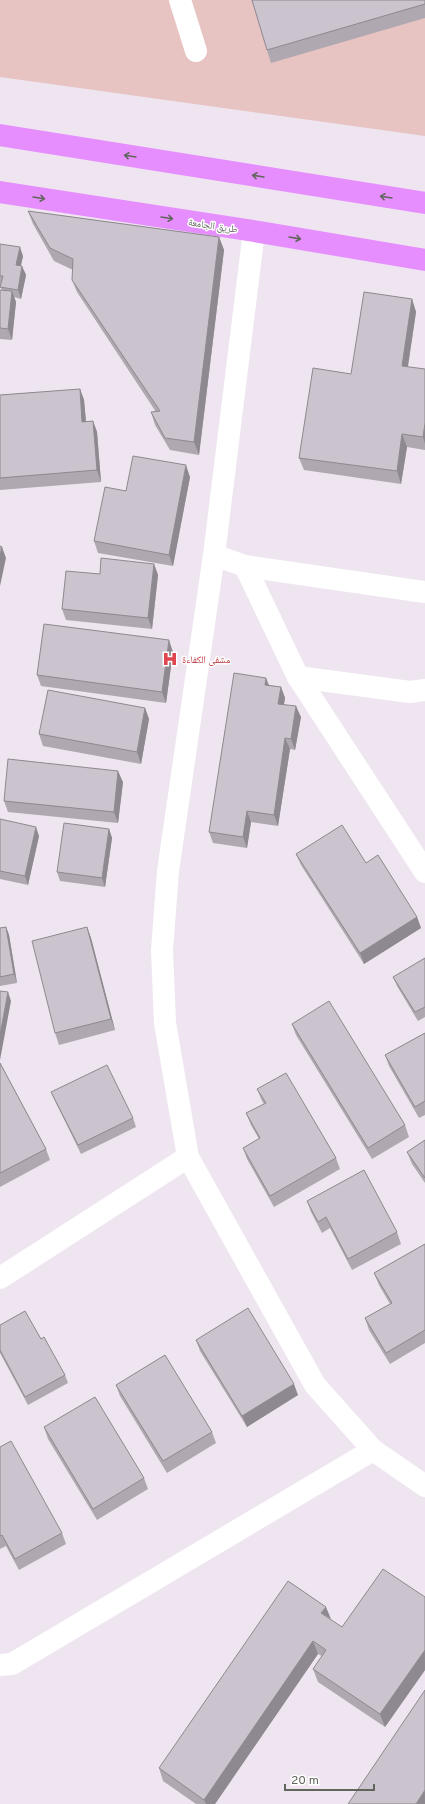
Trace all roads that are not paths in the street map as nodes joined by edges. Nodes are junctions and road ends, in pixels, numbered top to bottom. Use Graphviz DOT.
graph roads {
  1 [pos="180,0"];
  2 [pos="196,50"];
  3 [pos="0,135"];
  4 [pos="0,192"];
  5 [pos="425,203"];
  6 [pos="254,231"];
  7 [pos="425,260"];
  8 [pos="214,555"];
  9 [pos="245,566"];
  10 [pos="425,592"];
  11 [pos="298,676"];
  12 [pos="425,690"];
  13 [pos="425,872"];
  14 [pos="188,1157"];
  15 [pos="0,1278"];
  16 [pos="373,1450"];
  17 [pos="425,1486"];
  18 [pos="0,1665"];
  1 -- 2 [label="street"];
  5 -- 3 [label="highway, one-way"];
  4 -- 6 [label="highway, طريق الجامعة, one-way"];
  6 -- 7 [label="highway, طريق الجامعة, one-way"];
  6 -- 8 [label="street"];
  8 -- 9 [label="street"];
  8 -- 14 [label="street"];
  9 -- 10 [label="street"];
  9 -- 11 [label="street"];
  11 -- 12 [label="street"];
  11 -- 13 [label="street"];
  14 -- 15 [label="street"];
  14 -- 16 [label="street"];
  16 -- 17 [label="street"];
  16 -- 18 [label="street"];
}
